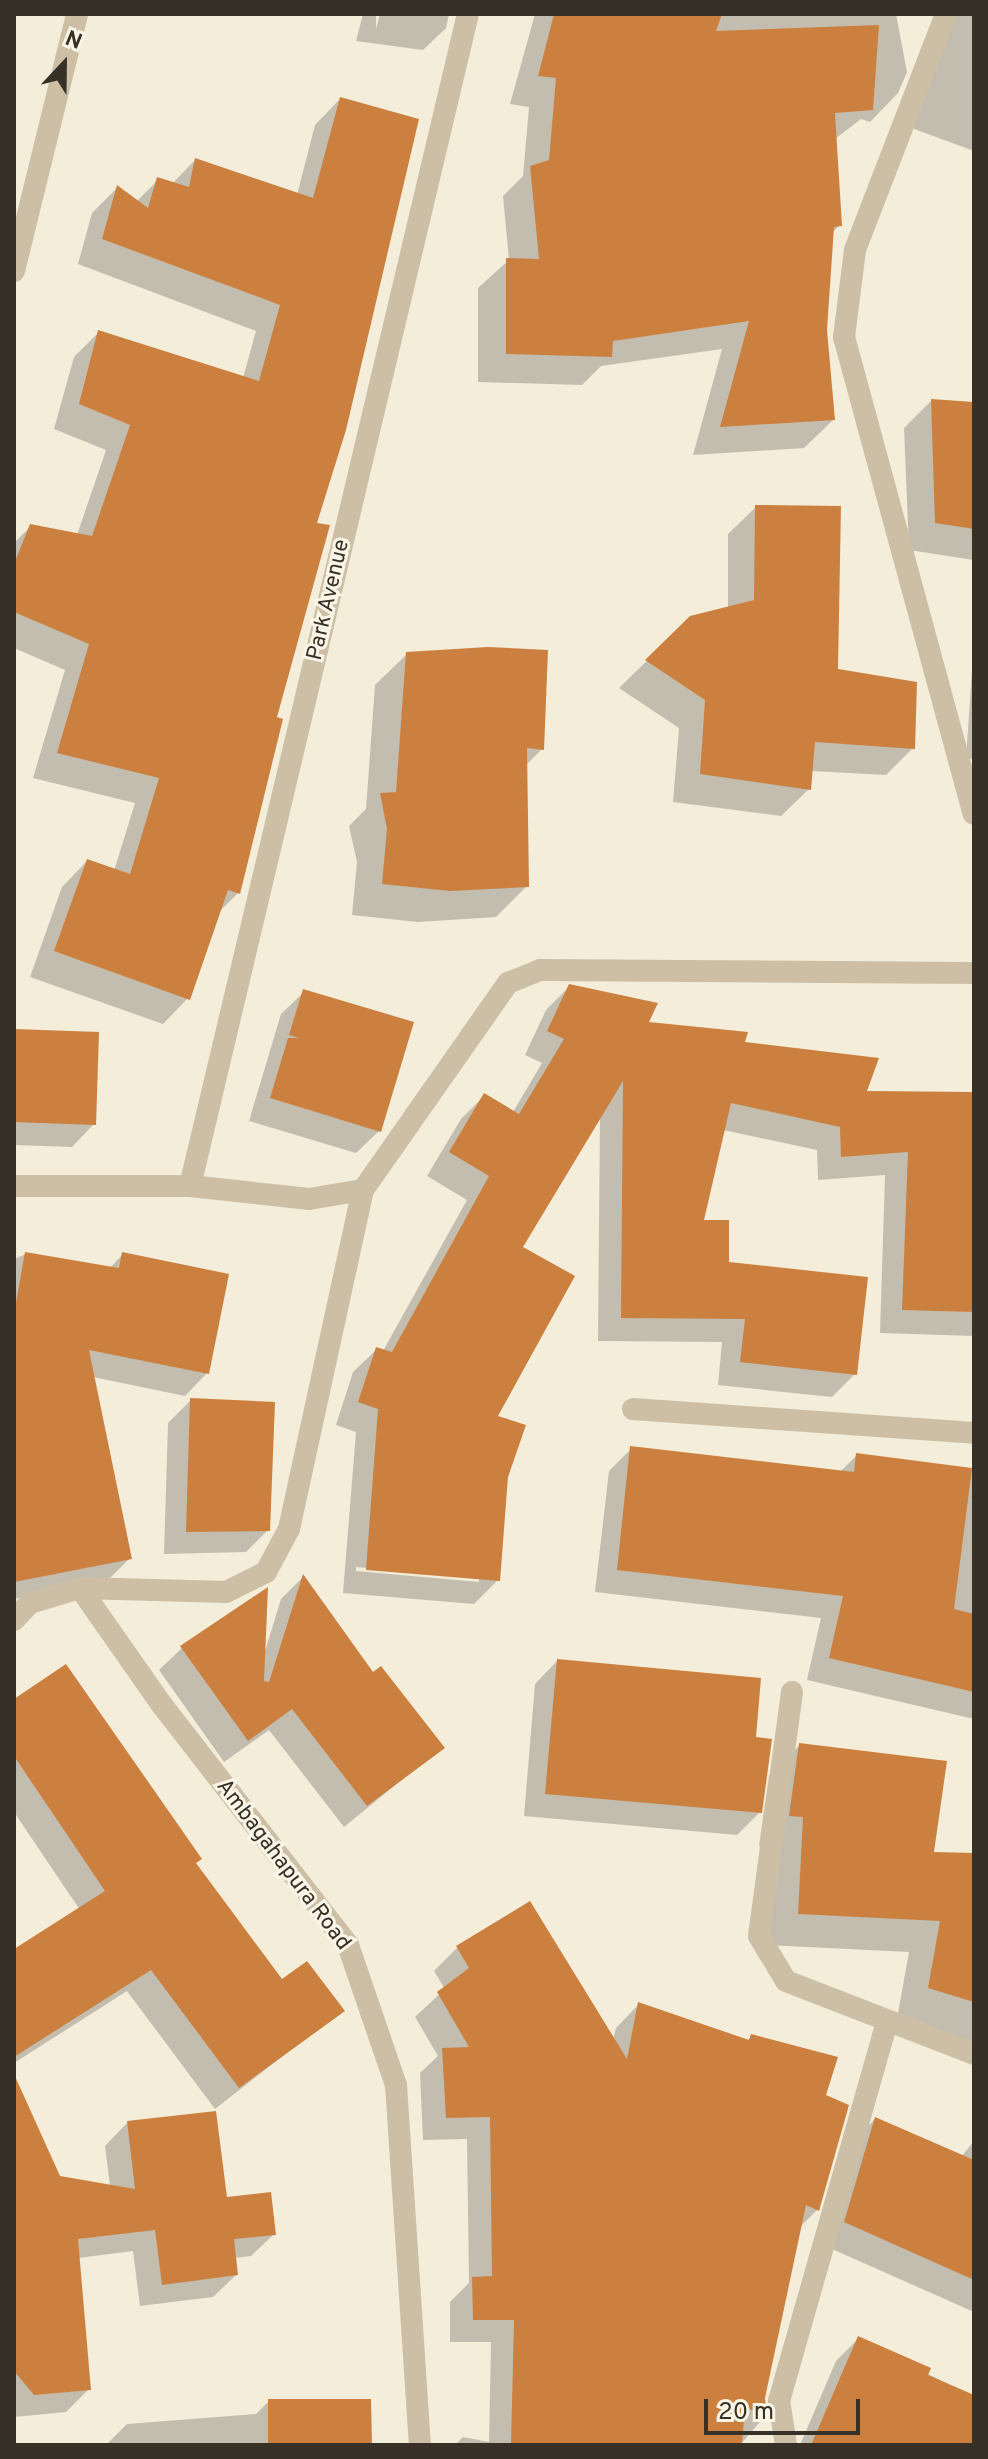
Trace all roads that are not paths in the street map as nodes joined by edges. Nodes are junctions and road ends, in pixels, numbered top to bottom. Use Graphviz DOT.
graph roads {
  1 [pos="77,14"];
  2 [pos="468,14"];
  3 [pos="946,14"];
  4 [pos="14,271"];
  5 [pos="974,814"];
  6 [pos="974,973"];
  7 [pos="14,1186"];
  8 [pos="190,1186"];
  9 [pos="363,1190"];
  10 [pos="633,1409"];
  11 [pos="974,1433"];
  12 [pos="80,1588"];
  13 [pos="14,1620"];
  14 [pos="792,1692"];
  15 [pos="887,2022"];
  16 [pos="974,2054"];
  17 [pos="420,2445"];
  18 [pos="786,2445"];
  1 -- 4 [label="street"];
  2 -- 8 [label="street, Park Avenue"];
  3 -- 5 [label="street"];
  6 -- 9 [label="street"];
  7 -- 8 [label="street"];
  8 -- 9 [label="street"];
  9 -- 12 [label="street"];
  10 -- 11 [label="street"];
  12 -- 13 [label="street"];
  12 -- 17 [label="street, Ambagahapura Road"];
  14 -- 15 [label="street"];
  15 -- 16 [label="street"];
  15 -- 18 [label="street"];
}
